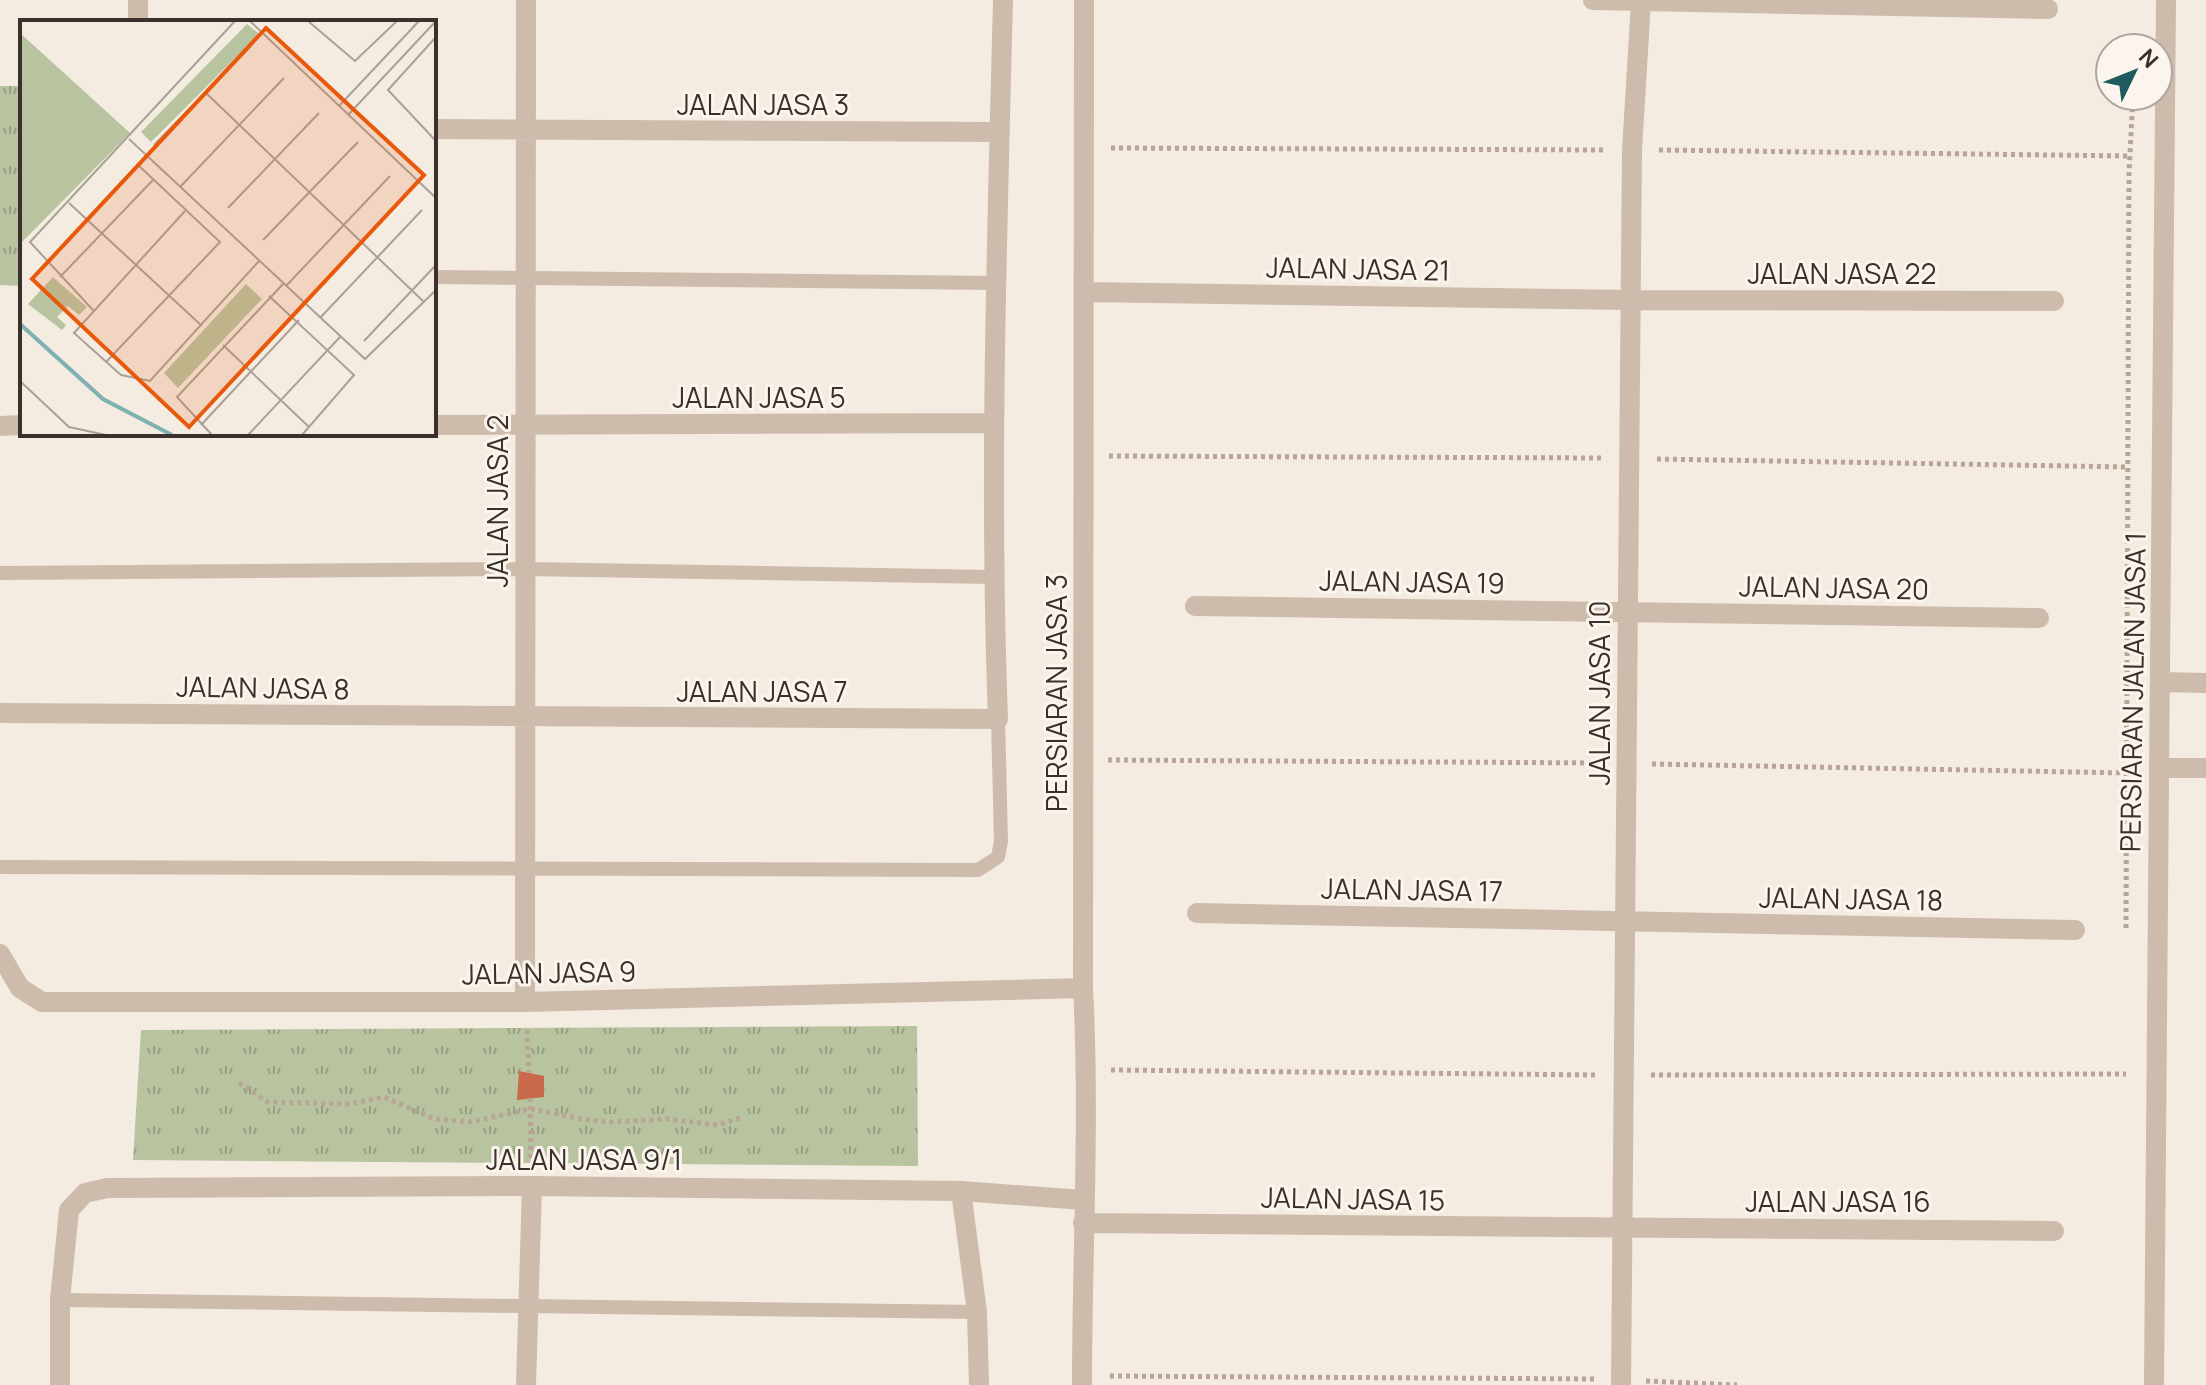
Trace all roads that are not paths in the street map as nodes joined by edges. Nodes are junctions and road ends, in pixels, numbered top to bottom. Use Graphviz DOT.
graph roads {
  1 [pos="526,0"];
  2 [pos="1003,0"];
  3 [pos="1084,0"];
  4 [pos="1593,0"];
  5 [pos="2166,0"];
  6 [pos="1641,2"];
  7 [pos="2048,9"];
  8 [pos="436,129"];
  9 [pos="526,131"];
  10 [pos="1000,132"];
  11 [pos="436,277"];
  12 [pos="526,277"];
  13 [pos="996,283"];
  14 [pos="1084,292"];
  15 [pos="1631,300"];
  16 [pos="2054,301"];
  17 [pos="993,423"];
  18 [pos="20,425"];
  19 [pos="436,425"];
  20 [pos="0,426"];
  21 [pos="525,427"];
  22 [pos="525,569"];
  23 [pos="0,573"];
  24 [pos="992,577"];
  25 [pos="1195,606"];
  26 [pos="1628,612"];
  27 [pos="2039,618"];
  28 [pos="2160,682"];
  29 [pos="2206,683"];
  30 [pos="0,713"];
  31 [pos="525,718"];
  32 [pos="998,719"];
  33 [pos="2206,768"];
  34 [pos="2159,772"];
  35 [pos="0,867"];
  36 [pos="525,869"];
  37 [pos="1197,913"];
  38 [pos="1625,922"];
  39 [pos="2075,930"];
  40 [pos="0,954"];
  41 [pos="1083,988"];
  42 [pos="525,1002"];
  43 [pos="532,1186"];
  44 [pos="961,1191"];
  45 [pos="1083,1200"];
  46 [pos="1083,1223"];
  47 [pos="1622,1228"];
  48 [pos="2054,1231"];
  49 [pos="60,1300"];
  50 [pos="527,1305"];
  51 [pos="977,1312"];
  52 [pos="1082,1381"];
  53 [pos="1621,1382"];
  54 [pos="60,1385"];
  55 [pos="526,1385"];
  56 [pos="979,1385"];
  57 [pos="2154,1385"];
  1 -- 9 [label="street, JALAN JASA 2"];
  2 -- 10 [label="street"];
  3 -- 14 [label="street, PERSIARAN JASA 3"];
  4 -- 6 [label="street"];
  5 -- 28 [label="street, PERSIARAN JALAN JASA 1"];
  6 -- 7 [label="street"];
  6 -- 15 [label="street, JALAN JASA 10"];
  8 -- 9 [label="street, JALAN JASA 3"];
  9 -- 10 [label="street, JALAN JASA 3"];
  9 -- 12 [label="street, JALAN JASA 2"];
  10 -- 13 [label="street"];
  11 -- 12 [label="lane"];
  12 -- 13 [label="lane"];
  12 -- 21 [label="street, JALAN JASA 2"];
  13 -- 17 [label="street"];
  14 -- 15 [label="street, JALAN JASA 21"];
  14 -- 41 [label="street, PERSIARAN JASA 3"];
  15 -- 16 [label="street, JALAN JASA 22"];
  15 -- 26 [label="street, JALAN JASA 10"];
  17 -- 21 [label="street, JALAN JASA 5"];
  17 -- 24 [label="street"];
  18 -- 20 [label="street"];
  19 -- 21 [label="street, JALAN JASA 5"];
  21 -- 22 [label="street, JALAN JASA 2"];
  22 -- 23 [label="lane"];
  22 -- 24 [label="lane"];
  22 -- 31 [label="street, JALAN JASA 2"];
  24 -- 32 [label="street"];
  25 -- 26 [label="street, JALAN JASA 19"];
  26 -- 27 [label="street, JALAN JASA 20"];
  26 -- 38 [label="street, JALAN JASA 10"];
  28 -- 29 [label="street"];
  28 -- 34 [label="street, PERSIARAN JALAN JASA 1"];
  30 -- 31 [label="street, JALAN JASA 8"];
  31 -- 32 [label="street, JALAN JASA 7"];
  31 -- 36 [label="street, JALAN JASA 2"];
  32 -- 36 [label="lane"];
  33 -- 34 [label="street"];
  34 -- 57 [label="street, PERSIARAN JALAN JASA 1"];
  35 -- 36 [label="lane"];
  36 -- 42 [label="street, JALAN JASA 2"];
  37 -- 38 [label="street, JALAN JASA 17"];
  38 -- 39 [label="street, JALAN JASA 18"];
  38 -- 47 [label="street, JALAN JASA 10"];
  40 -- 42 [label="street, JALAN JASA 9"];
  41 -- 42 [label="street, JALAN JASA 9"];
  41 -- 45 [label="street, PERSIARAN JASA 3"];
  43 -- 44 [label="street, JALAN JASA 9/1"];
  43 -- 49 [label="street, JALAN JASA 9/1"];
  43 -- 50 [label="street"];
  44 -- 45 [label="street, JALAN JASA 9/1"];
  44 -- 51 [label="street"];
  45 -- 46 [label="street, PERSIARAN JASA 3"];
  46 -- 47 [label="street, JALAN JASA 15"];
  46 -- 52 [label="street, PERSIARAN JASA 3"];
  47 -- 48 [label="street, JALAN JASA 16"];
  47 -- 53 [label="street, JALAN JASA 10"];
  49 -- 50 [label="lane"];
  49 -- 54 [label="street"];
  50 -- 51 [label="lane"];
  50 -- 55 [label="street"];
  51 -- 56 [label="street"];
}
